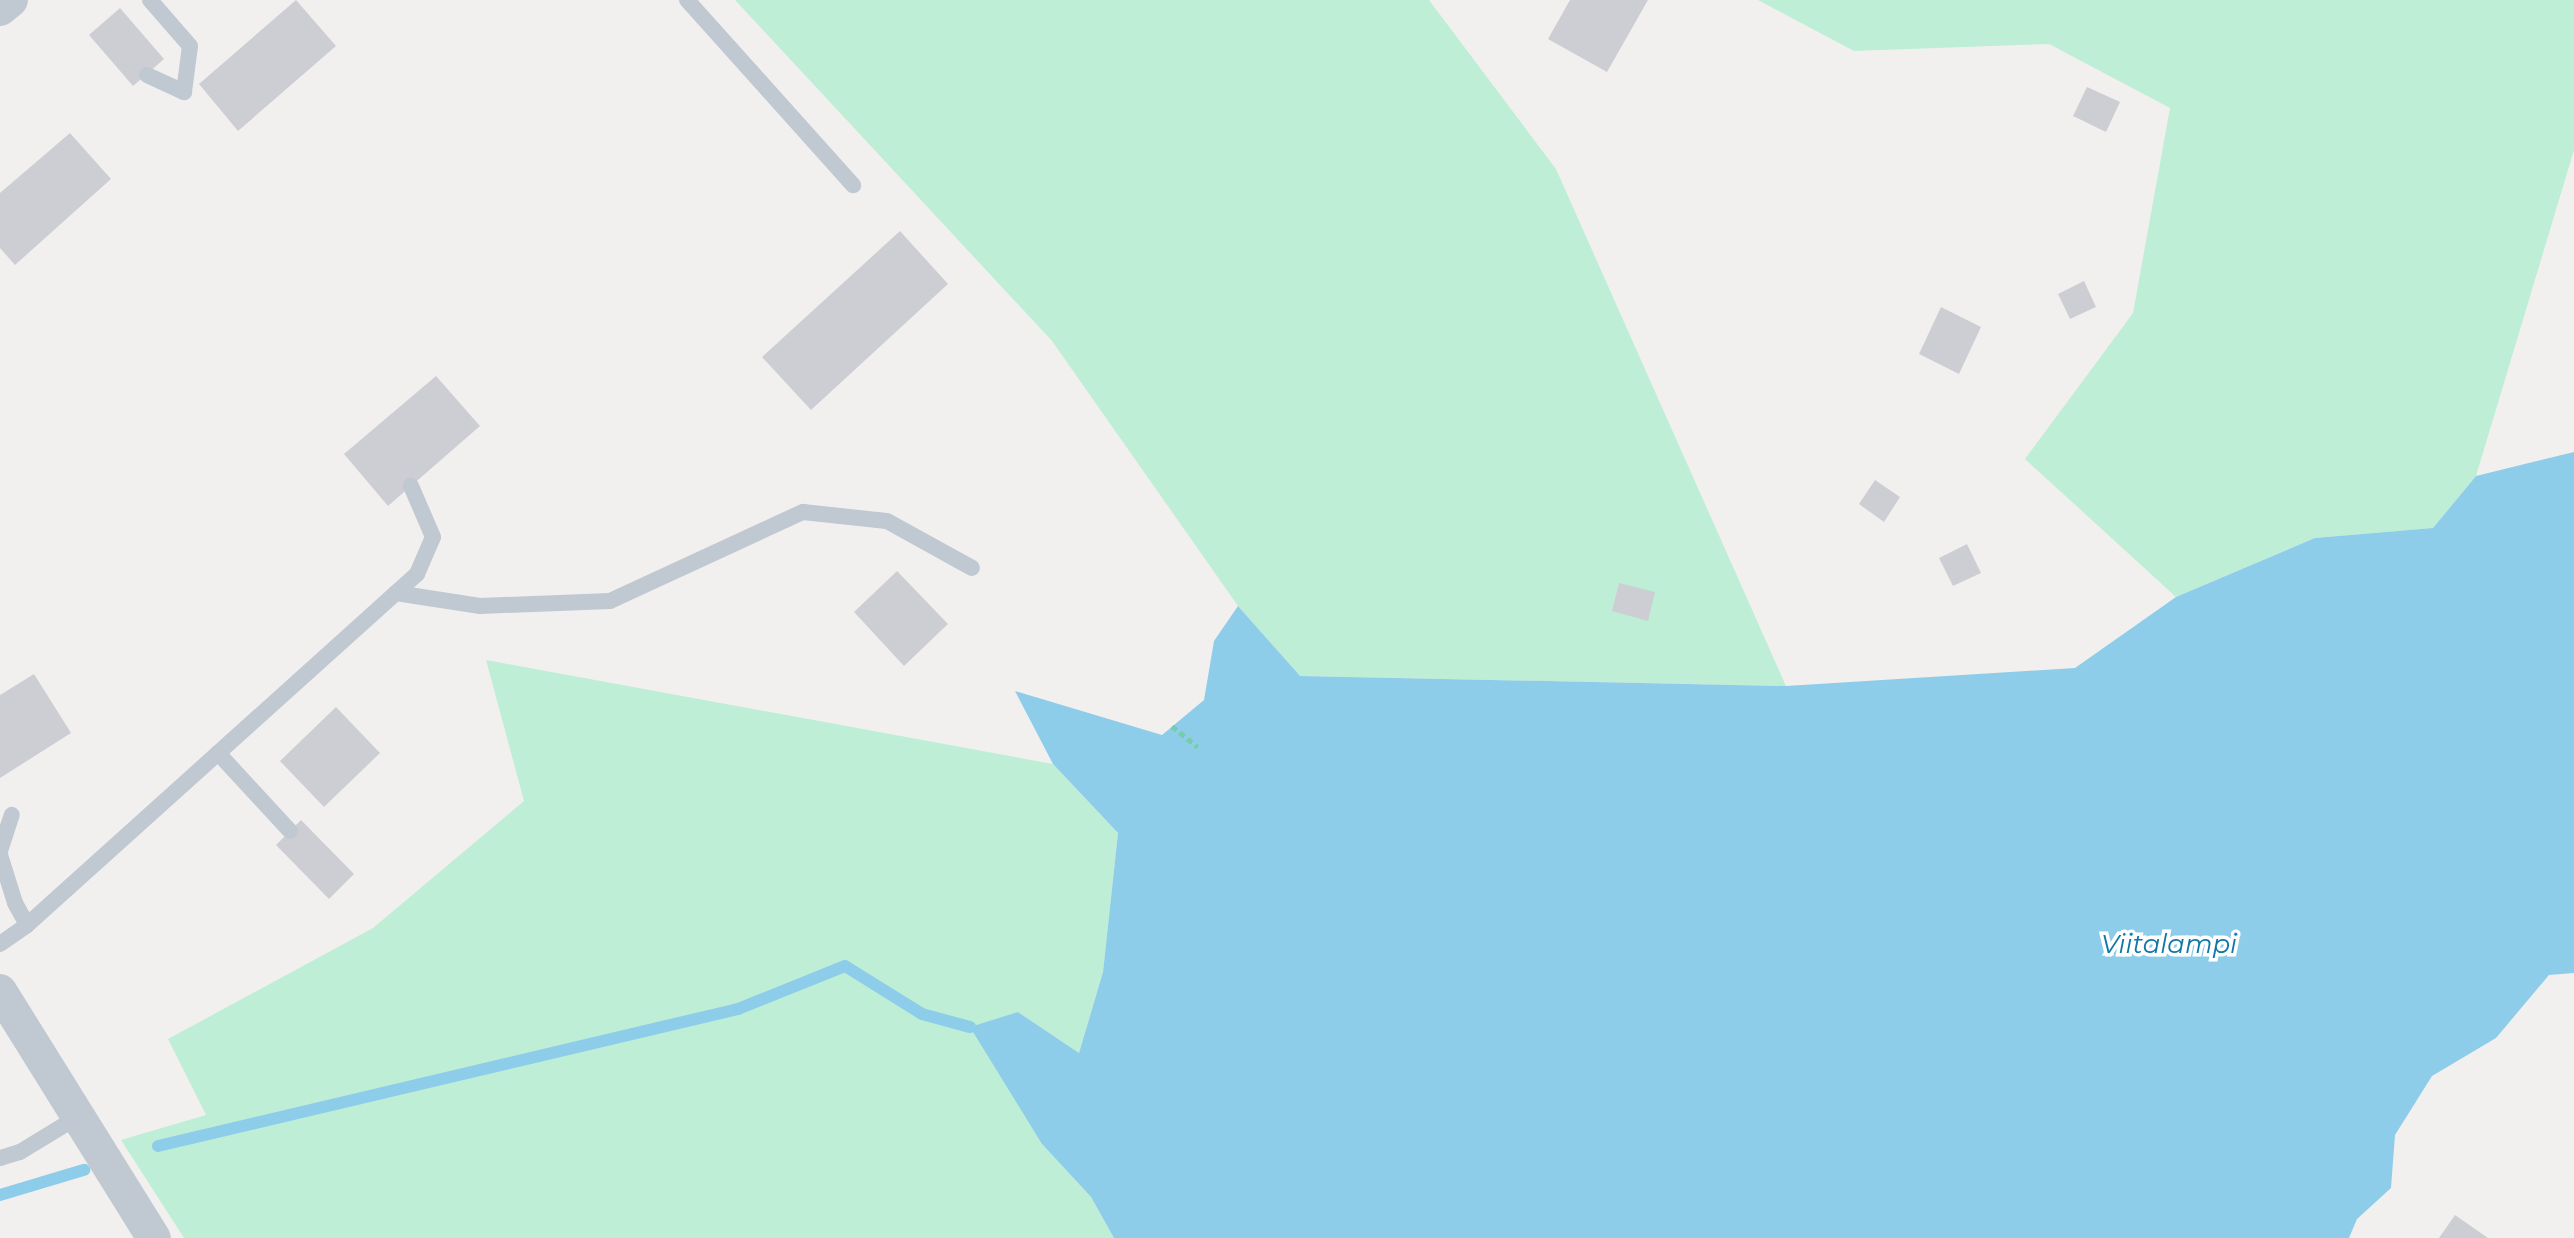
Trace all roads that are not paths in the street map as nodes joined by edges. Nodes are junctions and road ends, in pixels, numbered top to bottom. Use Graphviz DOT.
graph roads {
  1 [pos="11,0"];
  2 [pos="150,0"];
  3 [pos="687,0"];
  4 [pos="0,9"];
  5 [pos="147,75"];
  6 [pos="853,185"];
  7 [pos="411,486"];
  8 [pos="972,568"];
  9 [pos="396,593"];
  10 [pos="218,753"];
  11 [pos="12,815"];
  12 [pos="290,831"];
  13 [pos="0,853"];
  14 [pos="27,925"];
  15 [pos="0,944"];
  16 [pos="0,991"];
  17 [pos="79,1116"];
  18 [pos="0,1158"];
  19 [pos="154,1238"];
  1 -- 4 [label="street"];
  2 -- 5 [label="lane"];
  3 -- 6 [label="lane"];
  7 -- 9 [label="lane"];
  8 -- 9 [label="lane"];
  9 -- 10 [label="lane"];
  10 -- 12 [label="lane"];
  10 -- 14 [label="lane"];
  11 -- 13 [label="lane"];
  13 -- 14 [label="lane"];
  14 -- 15 [label="lane"];
  16 -- 17 [label="street"];
  17 -- 18 [label="lane"];
  17 -- 19 [label="street"];
}
